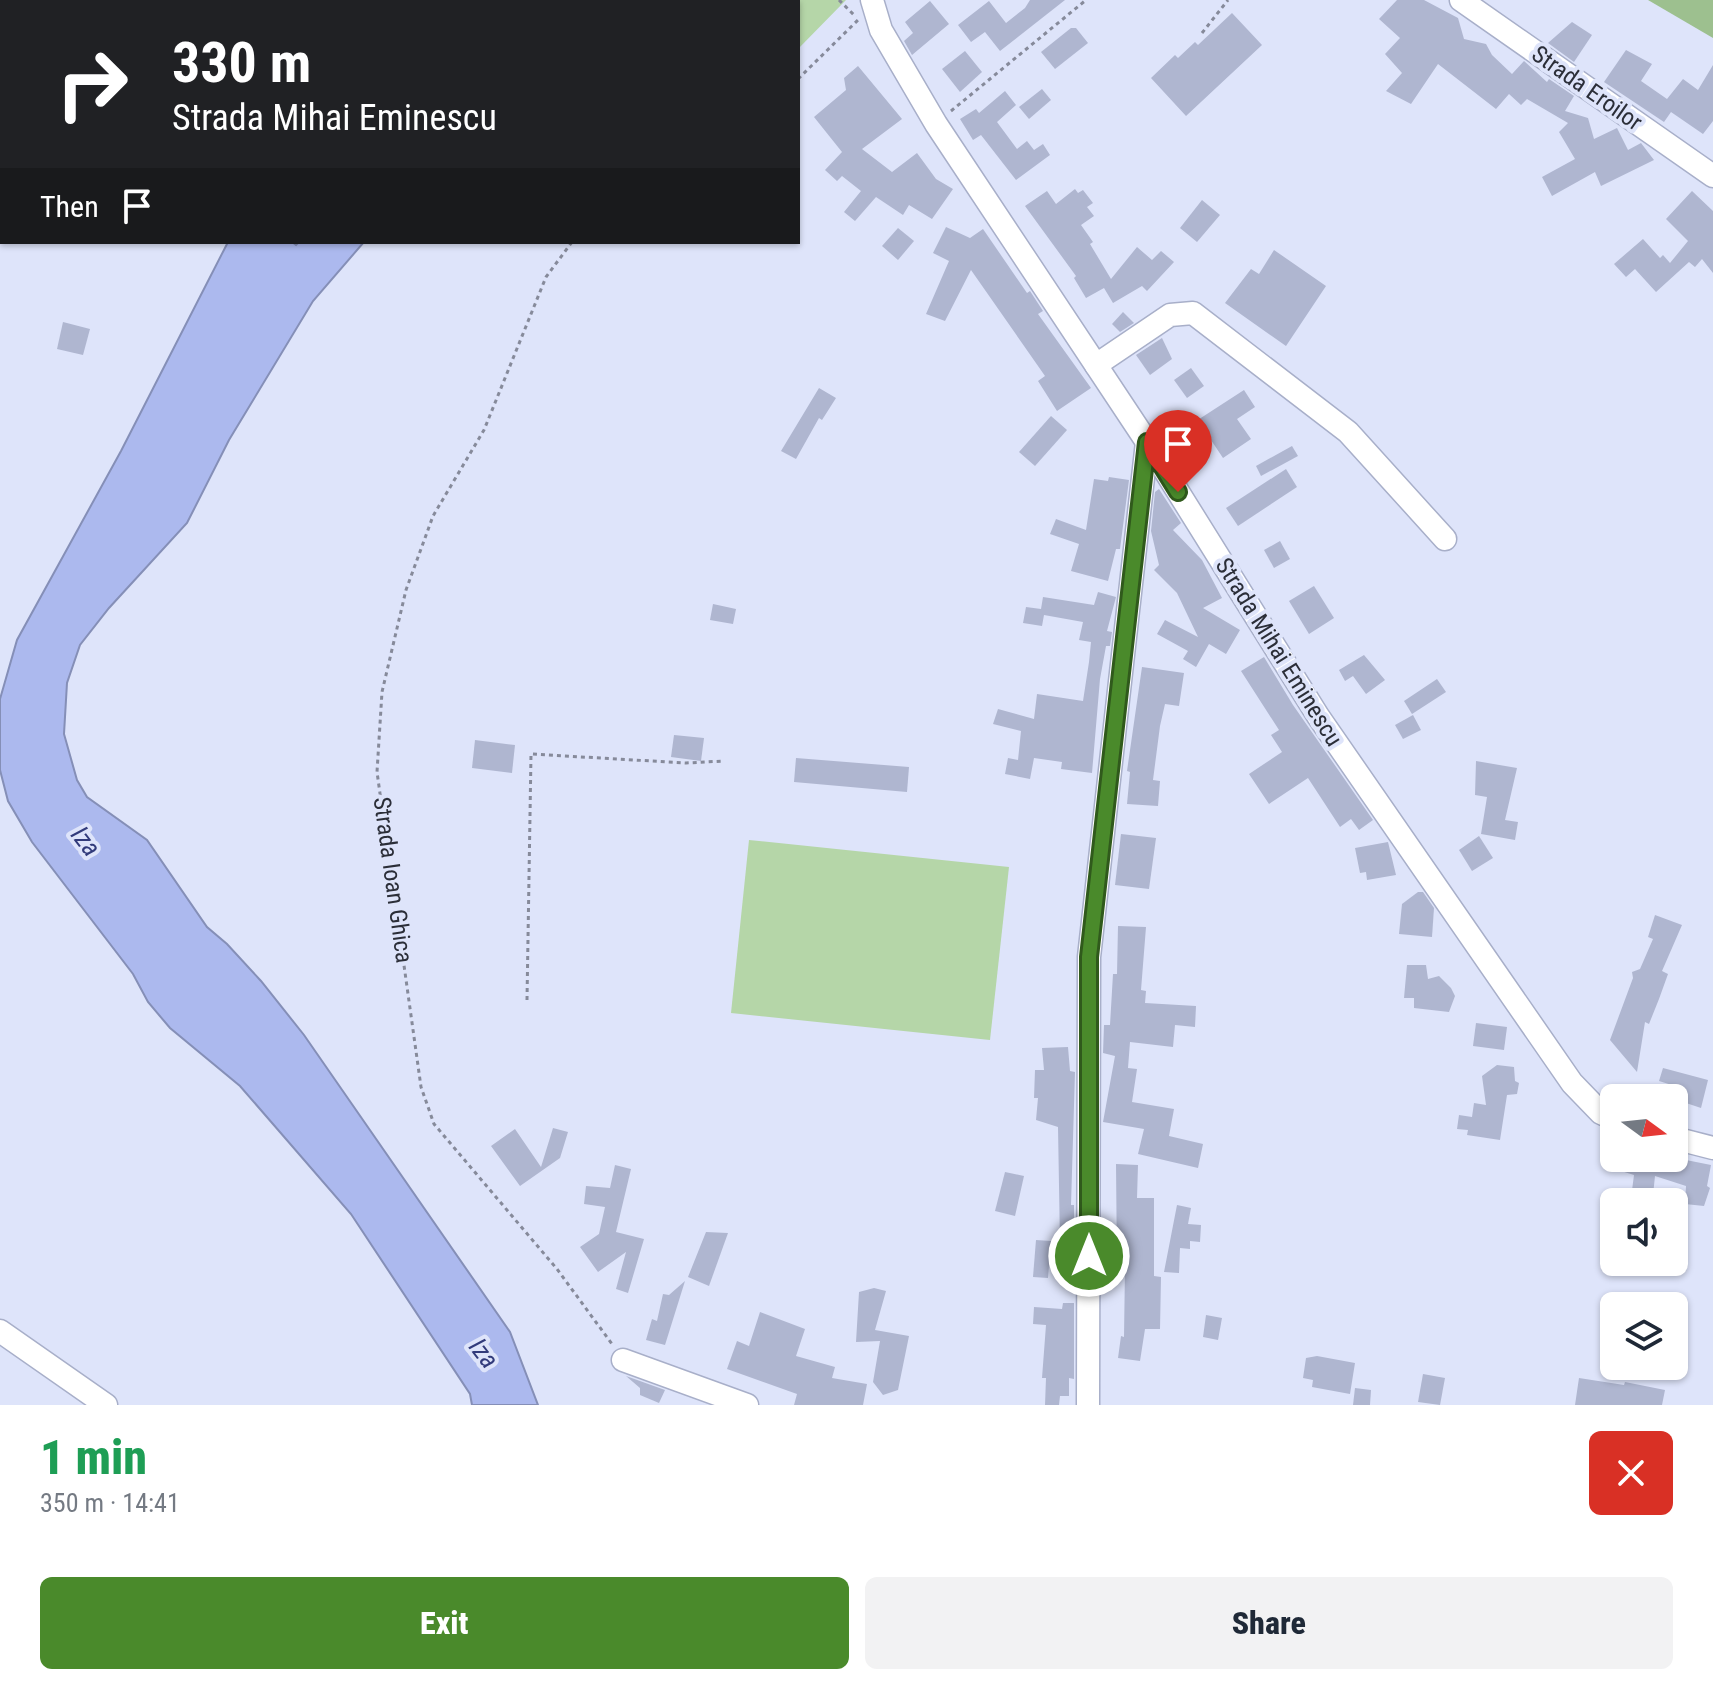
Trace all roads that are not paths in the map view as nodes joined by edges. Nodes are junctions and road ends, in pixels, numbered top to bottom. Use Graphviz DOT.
graph roads {
  1 [pos="1461,0"];
  2 [pos="871,7"];
  3 [pos="1713,176"];
  4 [pos="1096,365"];
  5 [pos="1147,442"];
  6 [pos="1445,539"];
  7 [pos="1600,1112"];
  8 [pos="1688,1142"];
  9 [pos="1713,1148"];
  10 [pos="0,1331"];
  11 [pos="623,1360"];
  12 [pos="106,1405"];
  13 [pos="747,1405"];
  14 [pos="1088,1405"];
  1 -- 3 [label="street, Strada Eroilor"];
  2 -- 4 [label="street, Strada Mihai Eminescu"];
  4 -- 5 [label="street, Strada Mihai Eminescu"];
  4 -- 6 [label="street"];
  5 -- 7 [label="street, Strada Mihai Eminescu"];
  5 -- 14 [label="street"];
  8 -- 9 [label="street"];
  10 -- 12 [label="street"];
  11 -- 13 [label="street"];
}
